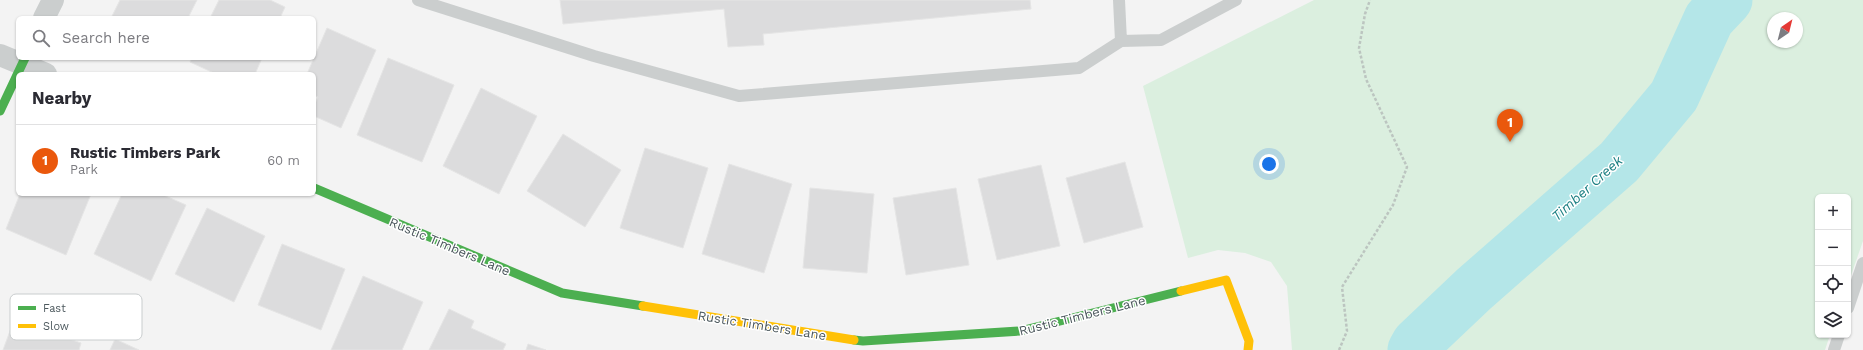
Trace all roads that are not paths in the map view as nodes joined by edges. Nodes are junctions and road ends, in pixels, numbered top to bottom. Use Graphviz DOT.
graph roads {
  1 [pos="53,0"];
  2 [pos="418,0"];
  3 [pos="1119,0"];
  4 [pos="1236,0"];
  5 [pos="45,16"];
  6 [pos="1121,41"];
  7 [pos="0,55"];
  8 [pos="16,59"];
  9 [pos="24,61"];
  10 [pos="19,72"];
  11 [pos="43,72"];
  12 [pos="16,78"];
  13 [pos="0,111"];
  14 [pos="316,189"];
  15 [pos="1863,263"];
  16 [pos="1850,302"];
  17 [pos="1838,338"];
  18 [pos="1248,350"];
  19 [pos="1834,350"];
  1 -- 5 [label="street"];
  2 -- 6 [label="lane"];
  3 -- 6 [label="lane"];
  4 -- 6 [label="lane"];
  7 -- 8 [label="street"];
  9 -- 10 [label="street"];
  9 -- 11 [label="street"];
  12 -- 13 [label="street"];
  14 -- 18 [label="street, Rustic Timbers Lane"];
  15 -- 16 [label="lane"];
  17 -- 19 [label="lane"];
}
